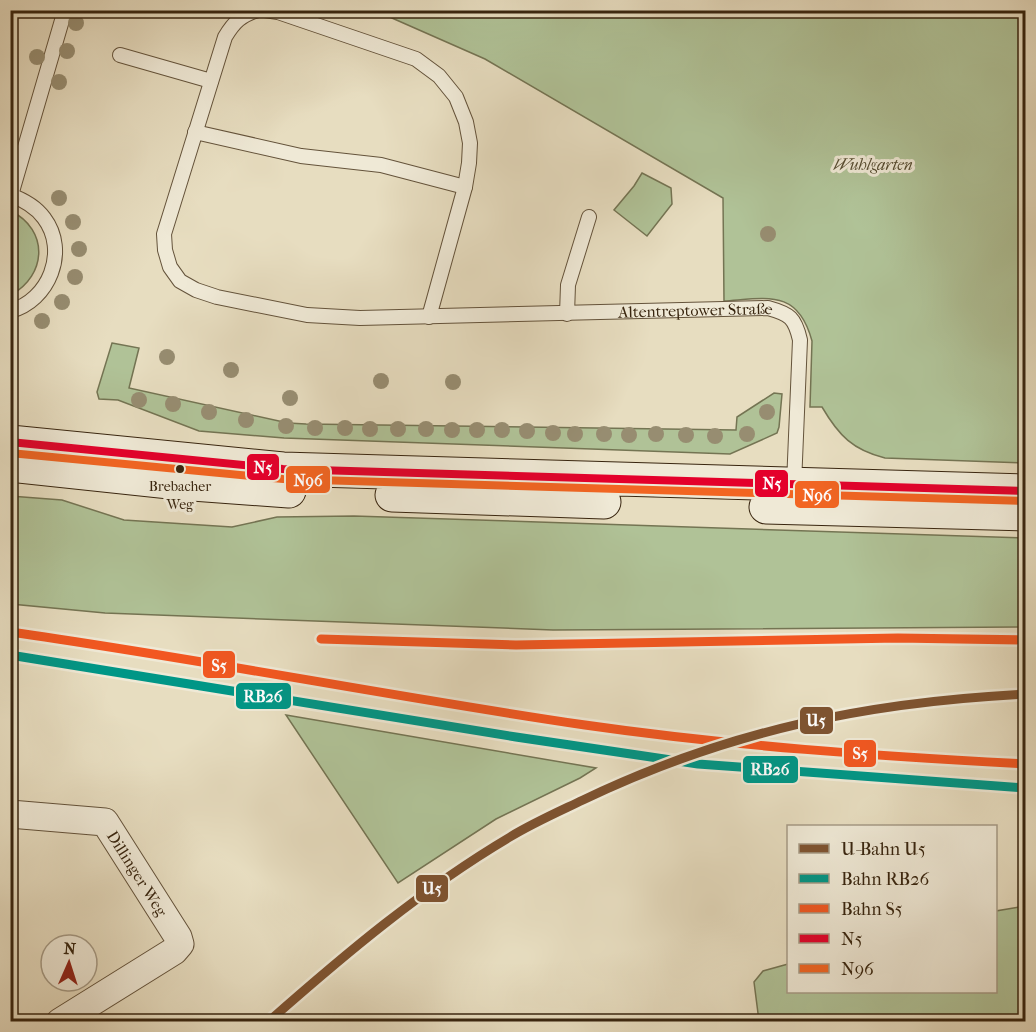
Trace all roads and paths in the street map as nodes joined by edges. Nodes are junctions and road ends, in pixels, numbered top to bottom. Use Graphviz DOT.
graph roads {
  1 [pos="65,10"];
  2 [pos="258,10"];
  3 [pos="265,10"];
  4 [pos="120,55"];
  5 [pos="211,81"];
  6 [pos="195,132"];
  7 [pos="465,187"];
  8 [pos="11,195"];
  9 [pos="589,217"];
  10 [pos="10,311"];
  11 [pos="567,314"];
  12 [pos="429,317"];
  13 [pos="10,442"];
  14 [pos="10,465"];
  15 [pos="1026,491"];
  16 [pos="793,496"];
  17 [pos="1026,514"];
  18 [pos="10,814"];
  19 [pos="60,1022"];
  1 -- 8 [label="lane"];
  2 -- 5 [label="lane, Altentreptower Straße"];
  3 -- 7 [label="lane"];
  4 -- 5 [label="lane"];
  5 -- 6 [label="lane, Altentreptower Straße"];
  6 -- 7 [label="lane"];
  6 -- 12 [label="lane, Altentreptower Straße"];
  7 -- 12 [label="lane"];
  8 -- 10 [label="lane"];
  9 -- 11 [label="lane"];
  11 -- 12 [label="lane, Altentreptower Straße"];
  11 -- 16 [label="lane, Altentreptower Straße"];
  13 -- 16 [label="main road"];
  14 -- 16 [label="main road"];
  15 -- 16 [label="main road"];
  16 -- 17 [label="main road"];
  18 -- 19 [label="street, Dillinger Weg"];
}
